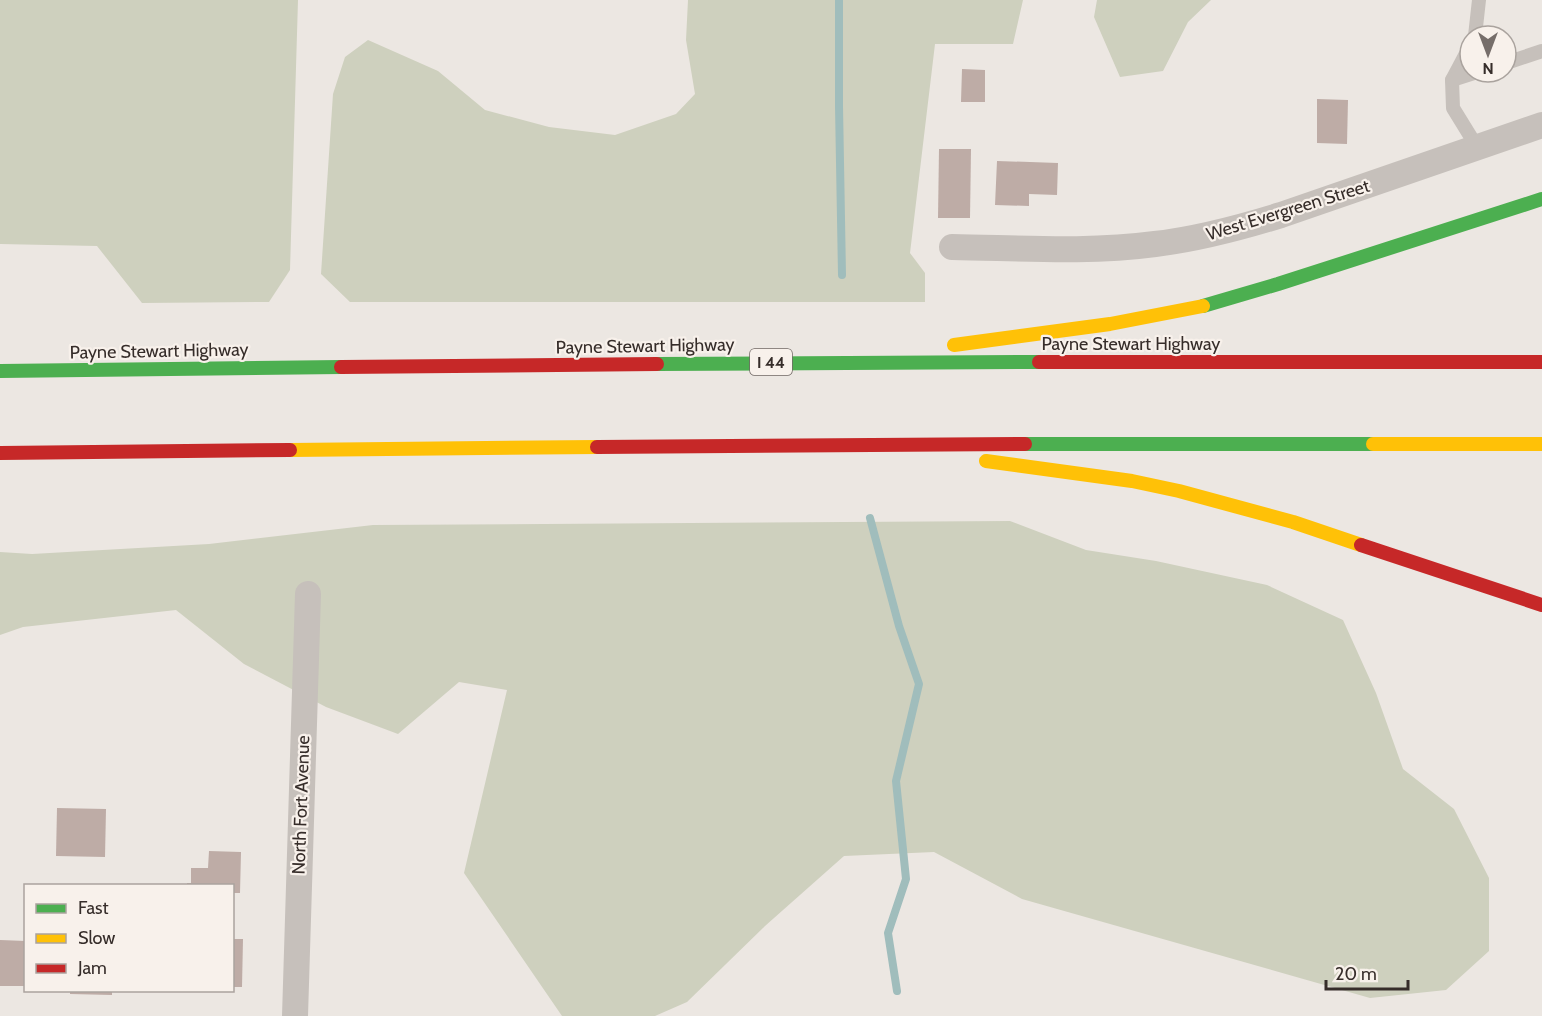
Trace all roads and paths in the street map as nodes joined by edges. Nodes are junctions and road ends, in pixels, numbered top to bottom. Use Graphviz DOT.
graph roads {
  1 [pos="1479,0"];
  2 [pos="1476,24"];
  3 [pos="1542,51"];
  4 [pos="1518,59"];
  5 [pos="1458,69"];
  6 [pos="1458,78"];
  7 [pos="1452,80"];
  8 [pos="1542,125"];
  9 [pos="1477,147"];
  10 [pos="1542,199"];
  11 [pos="952,247"];
  12 [pos="829,362"];
  13 [pos="1542,362"];
  14 [pos="0,371"];
  15 [pos="865,444"];
  16 [pos="1542,444"];
  17 [pos="0,453"];
  18 [pos="308,594"];
  19 [pos="1542,605"];
  20 [pos="295,1016"];
  1 -- 2 [label="lane"];
  3 -- 4 [label="lane"];
  5 -- 7 [label="lane"];
  6 -- 7 [label="lane"];
  7 -- 9 [label="lane"];
  8 -- 9 [label="street, West Evergreen Street"];
  9 -- 11 [label="street, West Evergreen Street"];
  10 -- 12 [label="highway"];
  12 -- 13 [label="highway, Payne Stewart Highway / I 44"];
  12 -- 14 [label="highway, Payne Stewart Highway / I 44"];
  15 -- 16 [label="highway"];
  15 -- 17 [label="highway"];
  15 -- 19 [label="highway"];
  18 -- 20 [label="street, North Fort Avenue"];
}
